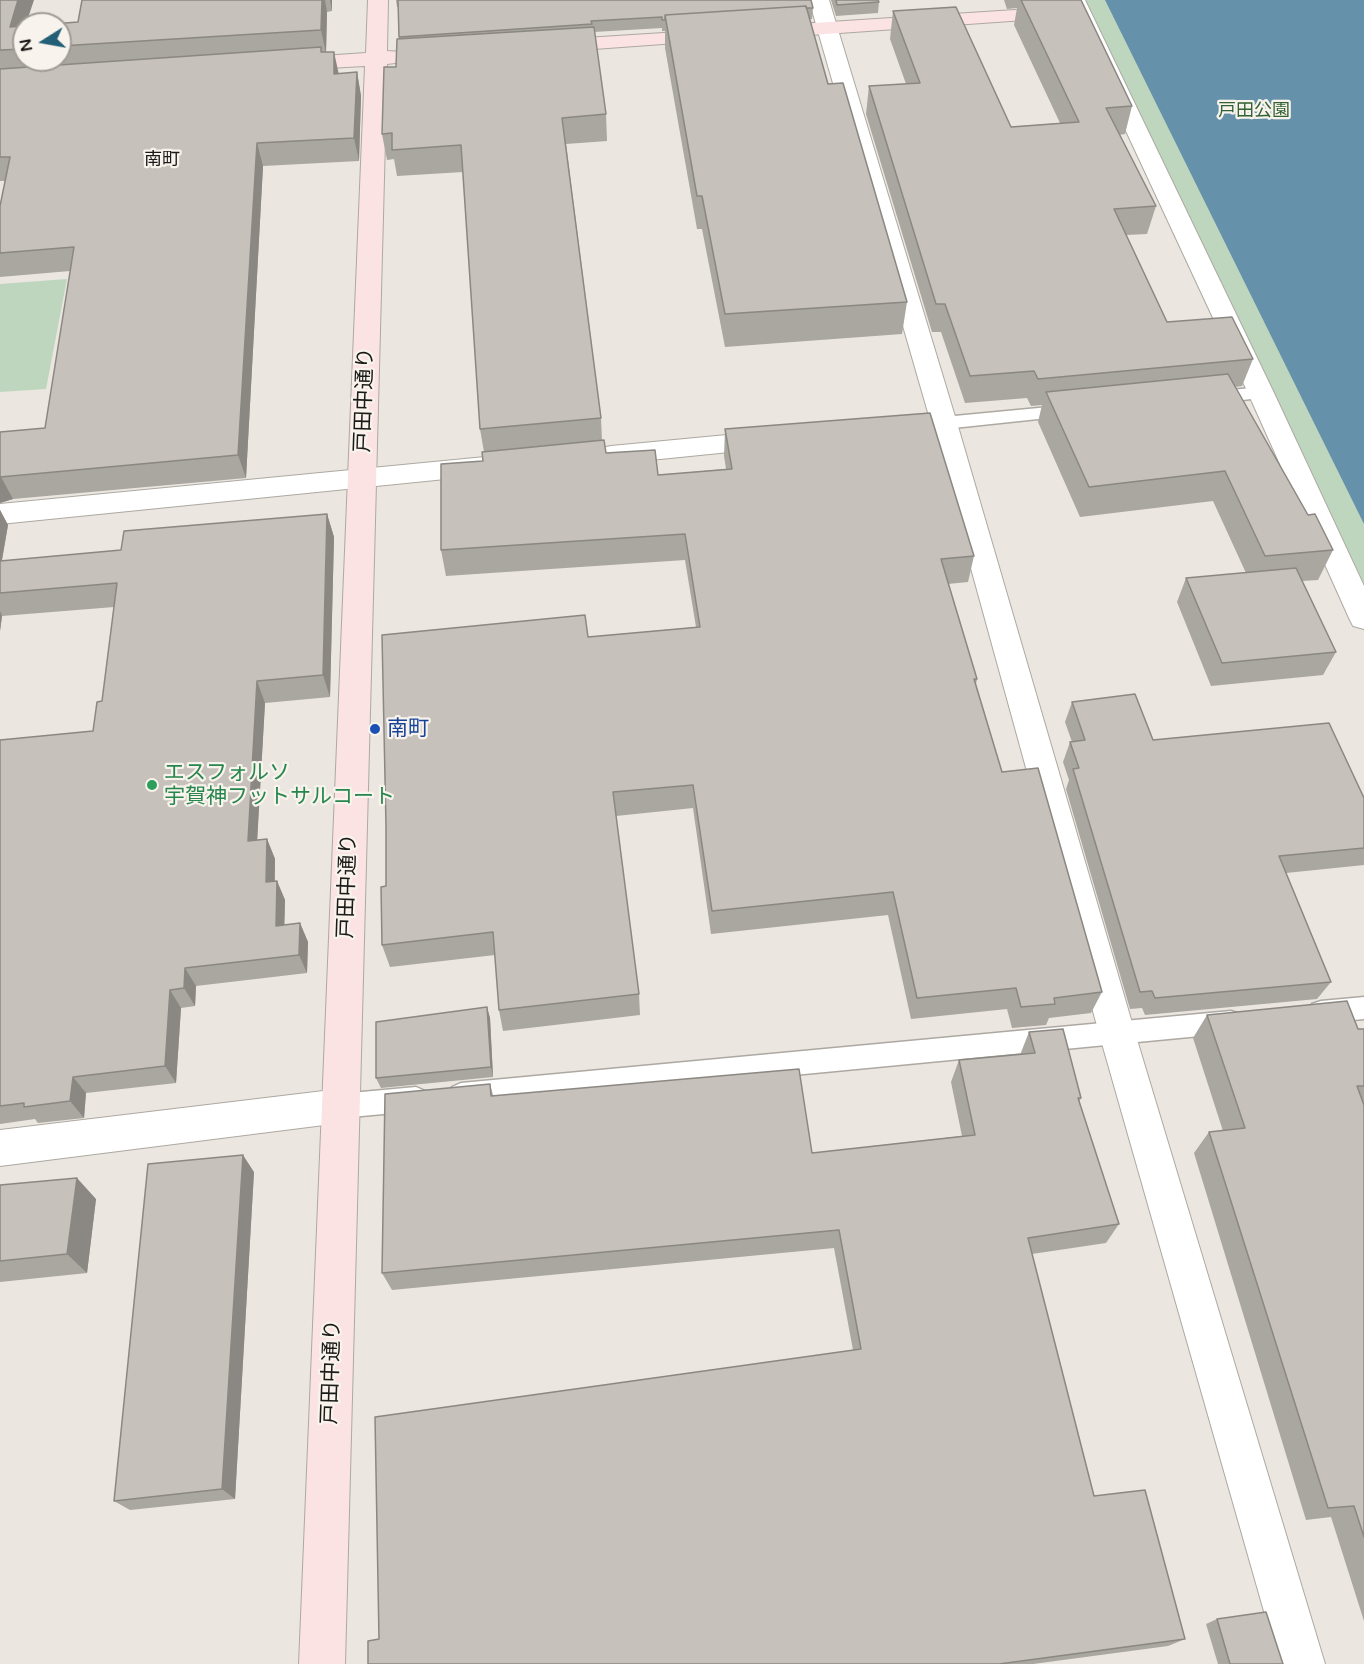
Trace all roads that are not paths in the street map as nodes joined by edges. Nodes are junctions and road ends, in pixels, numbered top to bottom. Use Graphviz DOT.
graph roads {
  1 [pos="378,0"];
  2 [pos="1078,6"];
  3 [pos="823,14"];
  4 [pos="531,48"];
  5 [pos="412,56"];
  6 [pos="376,58"];
  7 [pos="270,65"];
  8 [pos="1261,393"];
  9 [pos="1191,400"];
  10 [pos="1085,410"];
  11 [pos="932,424"];
  12 [pos="789,438"];
  13 [pos="588,458"];
  14 [pos="504,465"];
  15 [pos="362,479"];
  16 [pos="0,514"];
  17 [pos="1364,618"];
  18 [pos="1364,1008"];
  19 [pos="1293,1015"];
  20 [pos="1258,1019"];
  21 [pos="1117,1033"];
  22 [pos="340,1106"];
  23 [pos="0,1148"];
  24 [pos="322,1664"];
  25 [pos="1302,1664"];
  1 -- 6 [label="street, 戸田中通り"];
  2 -- 3 [label="street"];
  2 -- 8 [label="street"];
  3 -- 4 [label="street"];
  3 -- 11 [label="street"];
  5 -- 6 [label="street"];
  6 -- 7 [label="street"];
  6 -- 15 [label="street, 戸田中通り"];
  8 -- 9 [label="lane"];
  8 -- 17 [label="street"];
  10 -- 11 [label="lane"];
  11 -- 21 [label="street"];
  12 -- 13 [label="street"];
  14 -- 15 [label="street"];
  15 -- 16 [label="street"];
  15 -- 22 [label="street, 戸田中通り"];
  18 -- 19 [label="lane"];
  20 -- 21 [label="lane"];
  21 -- 22 [label="lane"];
  21 -- 25 [label="street"];
  22 -- 23 [label="street"];
  22 -- 24 [label="street, 戸田中通り"];
}
